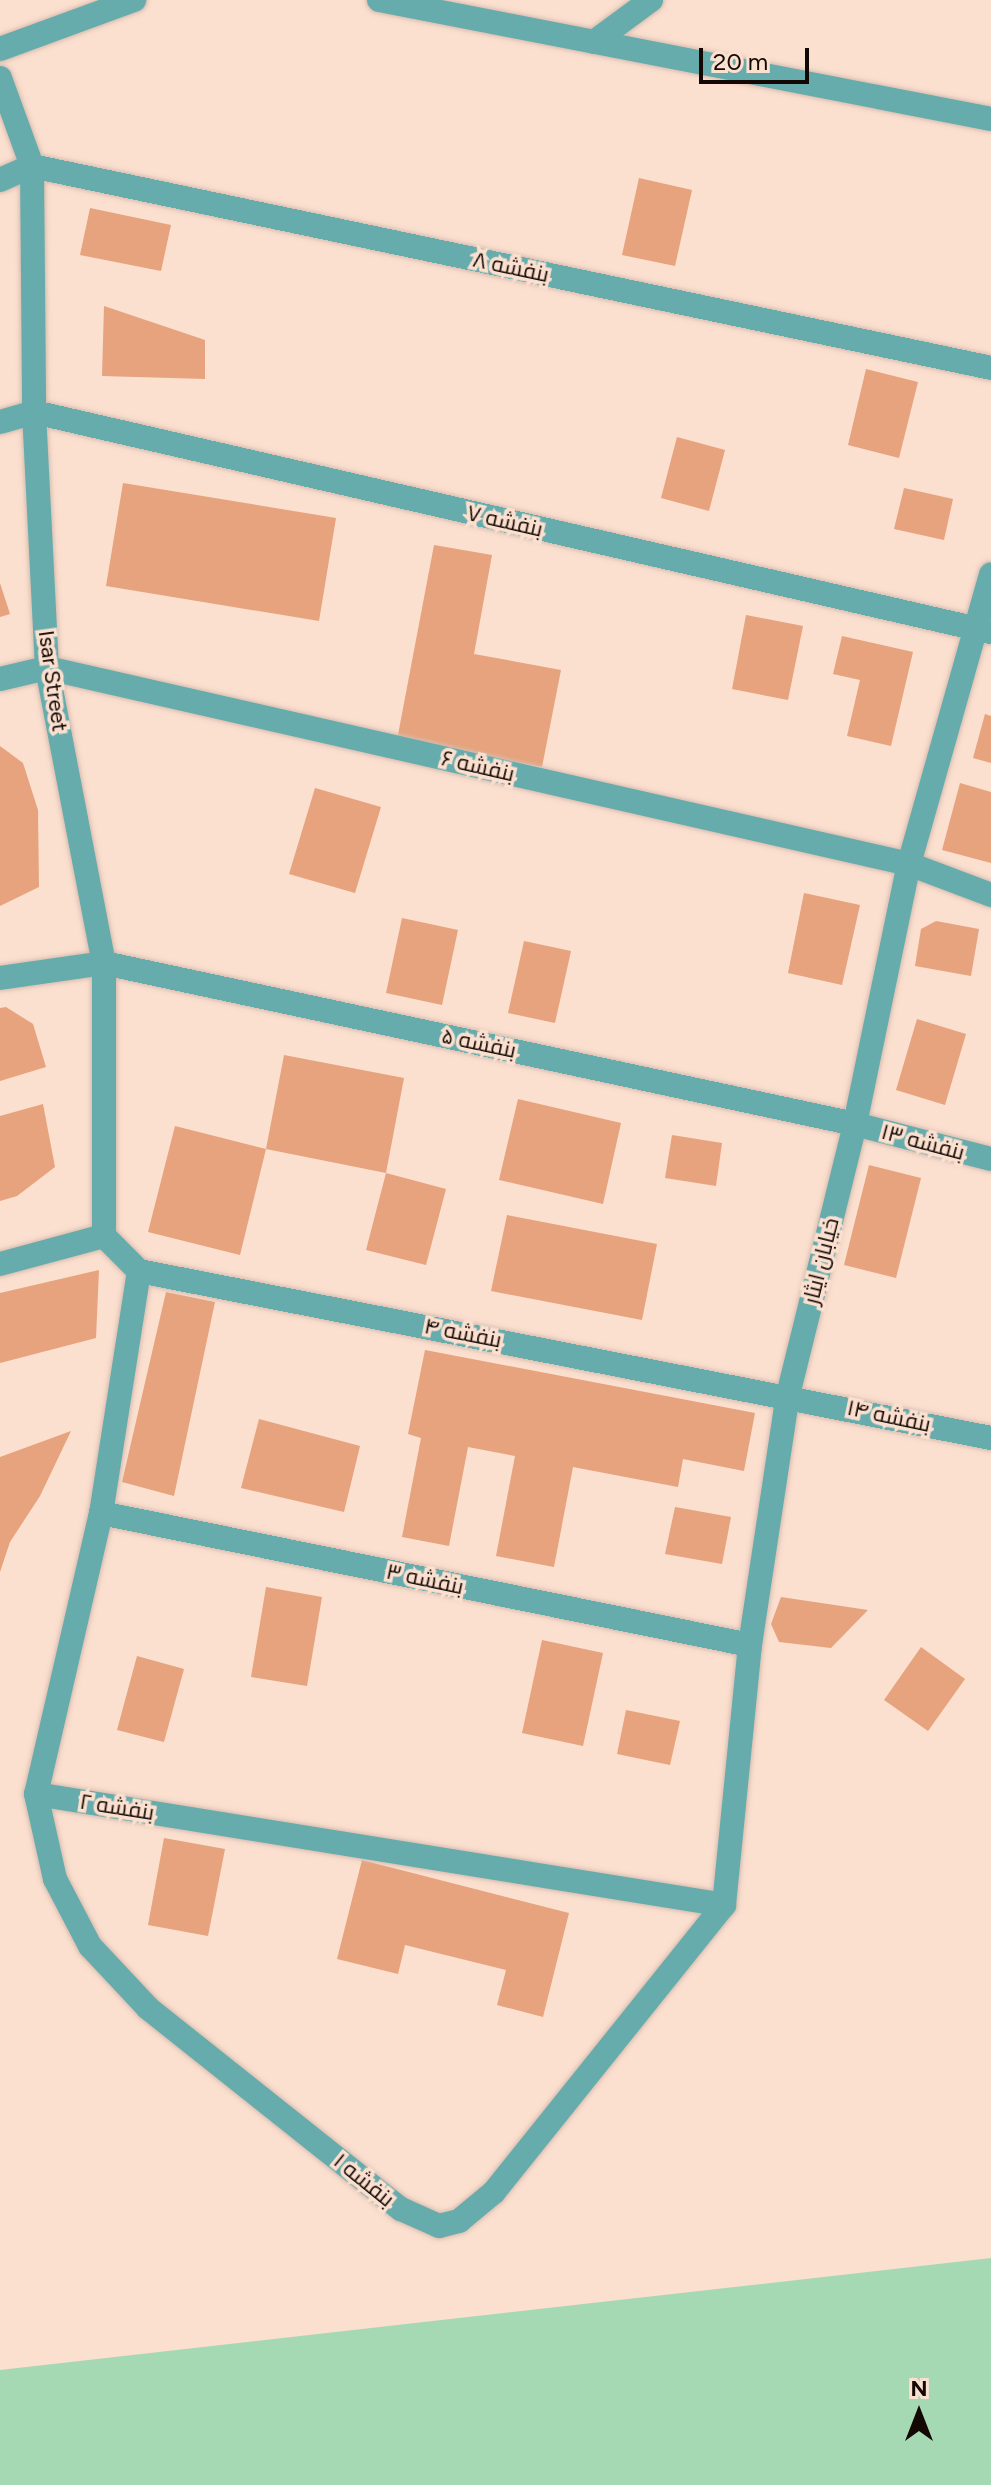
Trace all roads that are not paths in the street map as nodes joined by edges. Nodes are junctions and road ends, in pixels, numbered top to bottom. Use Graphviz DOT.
graph roads {
  1 [pos="134,0"];
  2 [pos="379,0"];
  3 [pos="651,0"];
  4 [pos="594,42"];
  5 [pos="0,49"];
  6 [pos="0,78"];
  7 [pos="991,119"];
  8 [pos="32,166"];
  9 [pos="0,180"];
  10 [pos="991,368"];
  11 [pos="34,412"];
  12 [pos="0,422"];
  13 [pos="991,574"];
  14 [pos="983,630"];
  15 [pos="47,668"];
  16 [pos="0,679"];
  17 [pos="909,864"];
  18 [pos="991,895"];
  19 [pos="104,963"];
  20 [pos="0,978"];
  21 [pos="855,1124"];
  22 [pos="991,1159"];
  23 [pos="104,1236"];
  24 [pos="0,1264"];
  25 [pos="139,1271"];
  26 [pos="788,1395"];
  27 [pos="991,1438"];
  28 [pos="101,1513"];
  29 [pos="750,1645"];
  30 [pos="36,1794"];
  31 [pos="724,1905"];
  1 -- 5 [label="street"];
  2 -- 4 [label="street"];
  3 -- 4 [label="street"];
  4 -- 7 [label="street"];
  6 -- 8 [label="street, Isar Street"];
  8 -- 9 [label="street"];
  8 -- 10 [label="street, بنفشه ۸"];
  8 -- 11 [label="street, Isar Street"];
  11 -- 12 [label="street"];
  11 -- 14 [label="street, بنفشه ۷"];
  11 -- 15 [label="street, Isar Street"];
  13 -- 14 [label="street, خیابان ایثار"];
  14 -- 17 [label="street, خیابان ایثار"];
  15 -- 16 [label="street"];
  15 -- 17 [label="street, بنفشه ۶"];
  15 -- 19 [label="street, Isar Street"];
  17 -- 18 [label="street, بنفشه ۶"];
  17 -- 21 [label="street, خیابان ایثار"];
  19 -- 20 [label="street"];
  19 -- 21 [label="street, بنفشه ۵"];
  19 -- 23 [label="street, Isar Street"];
  21 -- 22 [label="street, بنفشه ۱۳"];
  21 -- 26 [label="street, خیابان ایثار"];
  23 -- 24 [label="street"];
  23 -- 25 [label="street"];
  25 -- 26 [label="street, بنفشه ۴"];
  25 -- 28 [label="street"];
  26 -- 27 [label="street, بنفشه ۱۴"];
  26 -- 29 [label="street, خیابان ایثار"];
  28 -- 29 [label="street, بنفشه ۳"];
  28 -- 30 [label="street"];
  29 -- 31 [label="street, خیابان ایثار"];
  30 -- 31 [label="street, بنفشه ۲"];
  30 -- 31 [label="street, بنفشه ۱"];
}
